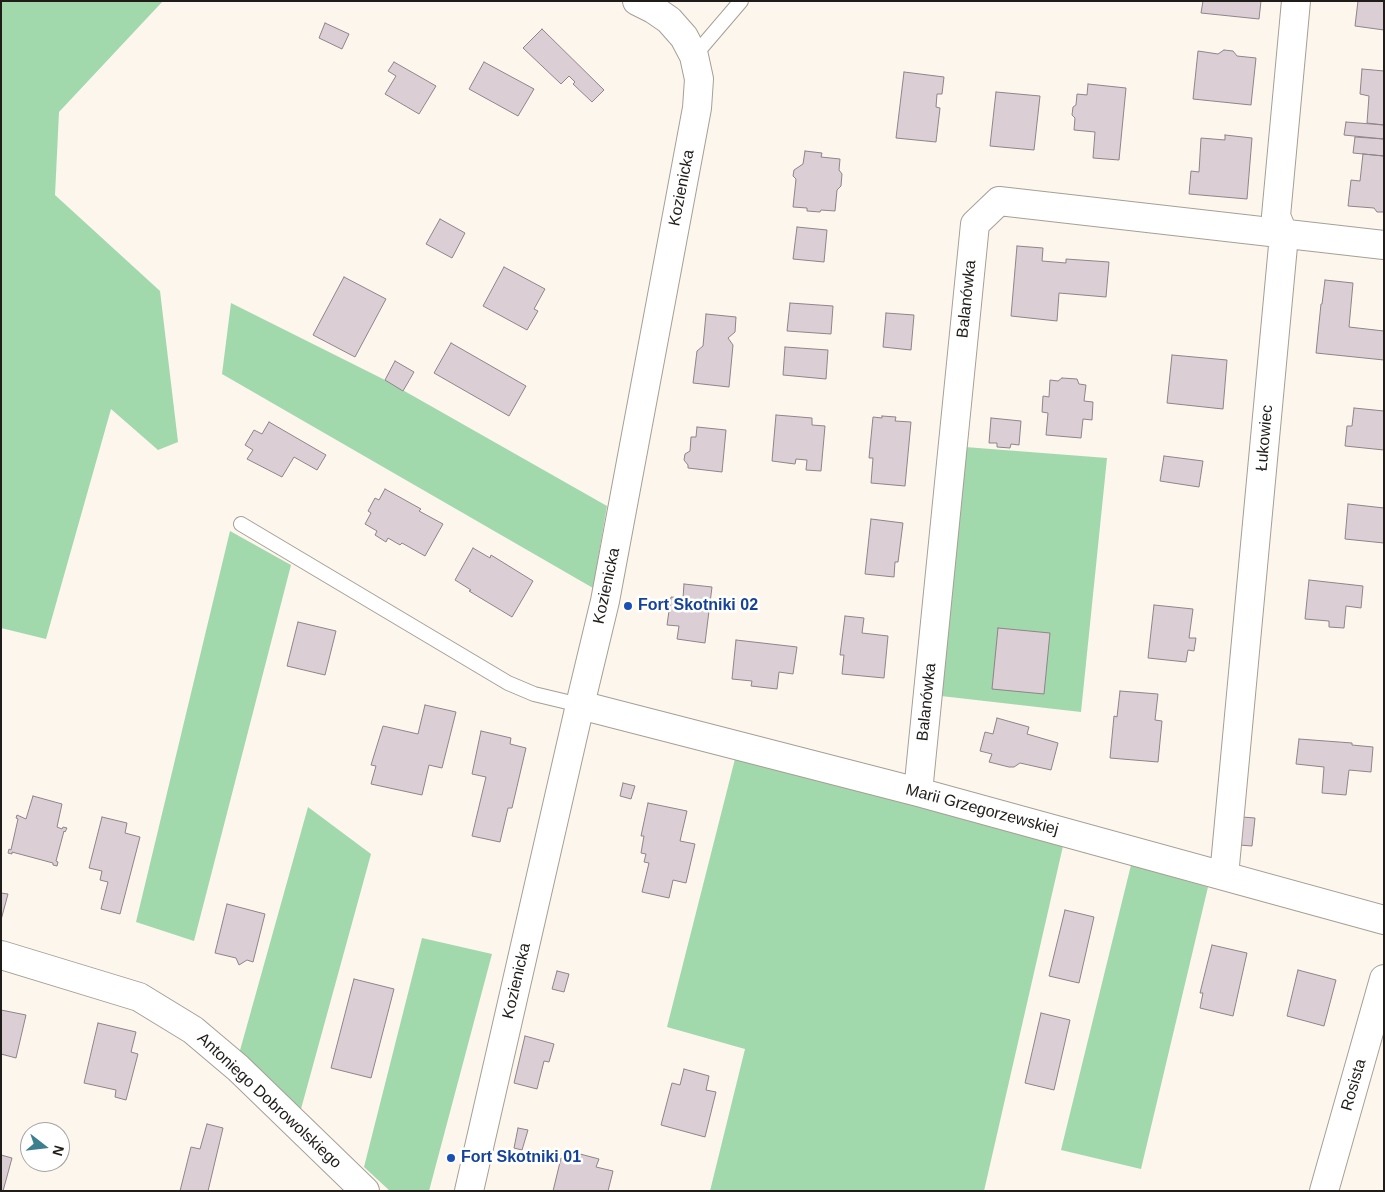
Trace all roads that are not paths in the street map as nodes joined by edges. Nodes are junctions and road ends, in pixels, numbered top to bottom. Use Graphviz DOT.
graph roads {
  1 [pos="638,1"];
  2 [pos="741,1"];
  3 [pos="1296,1"];
  4 [pos="694,56"];
  5 [pos="1284,235"];
  6 [pos="1384,245"];
  7 [pos="241,524"];
  8 [pos="580,705"];
  9 [pos="918,792"];
  10 [pos="1224,876"];
  11 [pos="1384,920"];
  12 [pos="1,955"];
  13 [pos="1384,979"];
  14 [pos="365,1191"];
  15 [pos="469,1191"];
  16 [pos="1324,1191"];
  1 -- 4 [label="street, Kozienicka"];
  2 -- 4 [label="lane"];
  3 -- 5 [label="street, Łukowiec"];
  4 -- 8 [label="street, Kozienicka"];
  5 -- 6 [label="street, Balanówka"];
  5 -- 9 [label="street, Balanówka"];
  5 -- 10 [label="street, Łukowiec"];
  7 -- 8 [label="lane"];
  8 -- 9 [label="street, Marii Grzegorzewskiej"];
  8 -- 15 [label="street, Kozienicka"];
  9 -- 10 [label="street, Marii Grzegorzewskiej"];
  10 -- 11 [label="street, Marii Grzegorzewskiej"];
  12 -- 14 [label="street, Antoniego Dobrowolskiego"];
  13 -- 16 [label="street, Rosista"];
}
